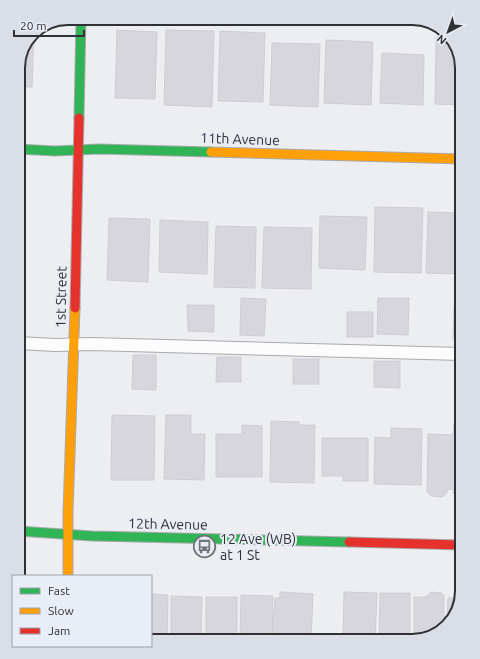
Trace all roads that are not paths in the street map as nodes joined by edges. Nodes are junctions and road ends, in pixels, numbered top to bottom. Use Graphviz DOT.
graph roads {
  1 [pos="81,25"];
  2 [pos="25,149"];
  3 [pos="78,150"];
  4 [pos="455,159"];
  5 [pos="25,343"];
  6 [pos="74,345"];
  7 [pos="455,354"];
  8 [pos="25,532"];
  9 [pos="68,535"];
  10 [pos="455,545"];
  11 [pos="68,575"];
  1 -- 3 [label="street, 1st Street"];
  2 -- 3 [label="street, 11th Avenue"];
  3 -- 4 [label="street, 11th Avenue"];
  3 -- 6 [label="street, 1st Street"];
  5 -- 6 [label="lane"];
  6 -- 7 [label="lane"];
  6 -- 9 [label="street, 1st Street"];
  8 -- 9 [label="street, 12th Avenue"];
  9 -- 10 [label="street, 12th Avenue"];
  9 -- 11 [label="street, 1st Street"];
}
